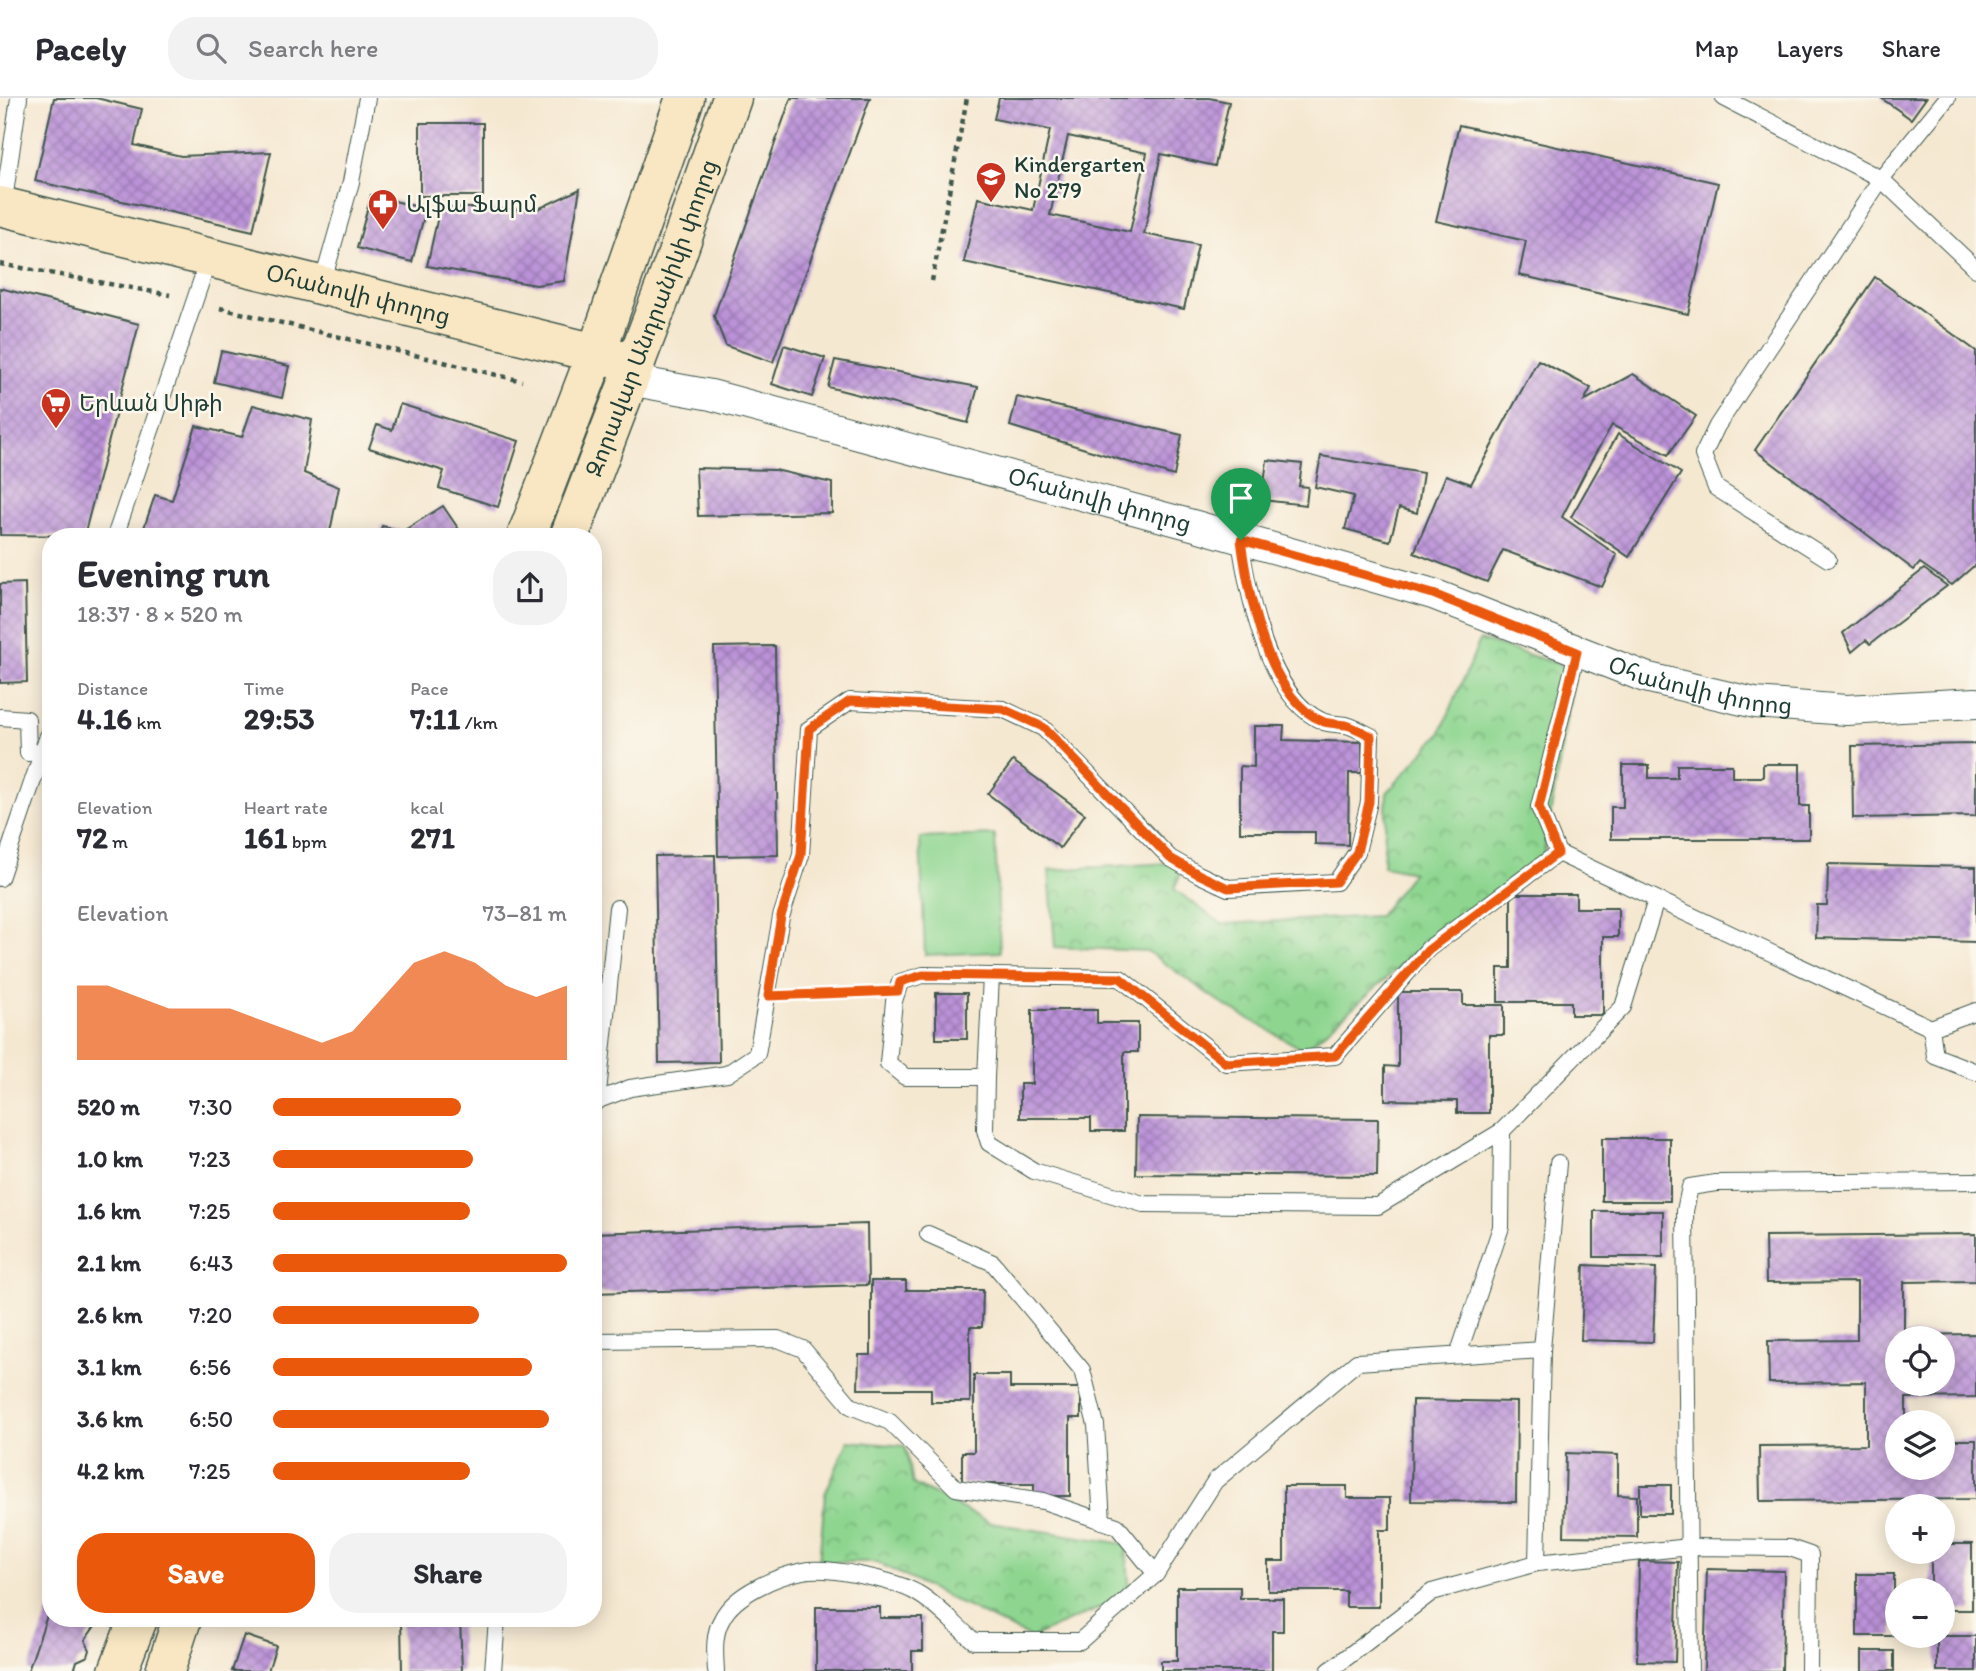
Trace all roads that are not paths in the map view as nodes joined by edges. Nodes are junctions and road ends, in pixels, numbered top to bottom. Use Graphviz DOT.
graph roads {
  1 [pos="19,98"];
  2 [pos="366,98"];
  3 [pos="684,98"];
  4 [pos="732,98"];
  5 [pos="1724,98"];
  6 [pos="1947,98"];
  7 [pos="1881,179"];
  8 [pos="1,215"];
  9 [pos="1976,269"];
  10 [pos="209,279"];
  11 [pos="319,292"];
  12 [pos="594,360"];
  13 [pos="632,372"];
  14 [pos="118,528"];
  15 [pos="529,528"];
  16 [pos="572,528"];
  17 [pos="1241,540"];
  18 [pos="1828,559"];
  19 [pos="1577,652"];
  20 [pos="1976,703"];
  21 [pos="0,717"];
  22 [pos="42,752"];
  23 [pos="1558,853"];
  24 [pos="0,878"];
  25 [pos="1656,900"];
  26 [pos="617,908"];
  27 [pos="991,976"];
  28 [pos="1976,1011"];
  29 [pos="1931,1028"];
  30 [pos="602,1040"];
  31 [pos="1976,1072"];
  32 [pos="986,1077"];
  33 [pos="602,1099"];
  34 [pos="1502,1131"];
  35 [pos="1558,1163"];
  36 [pos="1976,1181"];
  37 [pos="928,1234"];
  38 [pos="602,1341"];
  39 [pos="1542,1350"];
  40 [pos="1458,1355"];
  41 [pos="1102,1521"];
  42 [pos="1690,1547"];
  43 [pos="1537,1563"];
  44 [pos="1157,1574"];
  45 [pos="135,1627"];
  46 [pos="179,1627"];
  47 [pos="496,1627"];
  48 [pos="118,1671"];
  49 [pos="164,1671"];
  50 [pos="493,1671"];
  51 [pos="716,1671"];
  52 [pos="1329,1671"];
  53 [pos="1690,1671"];
  54 [pos="1809,1671"];
  1 -- 8 [label="lane"];
  2 -- 11 [label="lane"];
  3 -- 12 [label="main road, Զորավար Անդրանիկի փողոց"];
  4 -- 13 [label="main road, Զորավար Անդրանիկի փողոց"];
  5 -- 7 [label="lane"];
  6 -- 7 [label="lane"];
  7 -- 9 [label="lane"];
  7 -- 18 [label="lane"];
  8 -- 10 [label="main road, Օհանովի փողոց"];
  10 -- 11 [label="main road, Օհանովի փողոց"];
  10 -- 14 [label="lane"];
  11 -- 12 [label="main road, Օհանովի փողոց"];
  12 -- 13 [label="main road, Օհանովի փողոց"];
  12 -- 15 [label="main road, Զորավար Անդրանիկի փողոց"];
  13 -- 16 [label="main road, Զորավար Անդրանիկի փողոց"];
  13 -- 17 [label="street, Օհանովի փողոց"];
  17 -- 19 [label="street, Օհանովի փողոց"];
  17 -- 33 [label="lane"];
  19 -- 20 [label="street, Օհանովի փողոց"];
  19 -- 23 [label="lane"];
  21 -- 22 [label="lane"];
  22 -- 24 [label="lane"];
  23 -- 25 [label="lane"];
  23 -- 27 [label="lane"];
  25 -- 29 [label="lane"];
  25 -- 34 [label="lane"];
  26 -- 30 [label="lane"];
  27 -- 32 [label="lane"];
  27 -- 32 [label="lane"];
  28 -- 29 [label="lane"];
  29 -- 31 [label="lane"];
  32 -- 34 [label="lane"];
  34 -- 40 [label="lane"];
  35 -- 39 [label="lane"];
  36 -- 42 [label="lane"];
  37 -- 41 [label="lane"];
  38 -- 41 [label="lane"];
  39 -- 40 [label="lane"];
  39 -- 43 [label="lane"];
  40 -- 44 [label="lane"];
  41 -- 44 [label="lane"];
  42 -- 43 [label="lane"];
  42 -- 53 [label="lane"];
  42 -- 54 [label="lane"];
  43 -- 52 [label="lane"];
  44 -- 51 [label="lane"];
  45 -- 48 [label="main road"];
  46 -- 49 [label="main road"];
  47 -- 50 [label="lane"];
}
